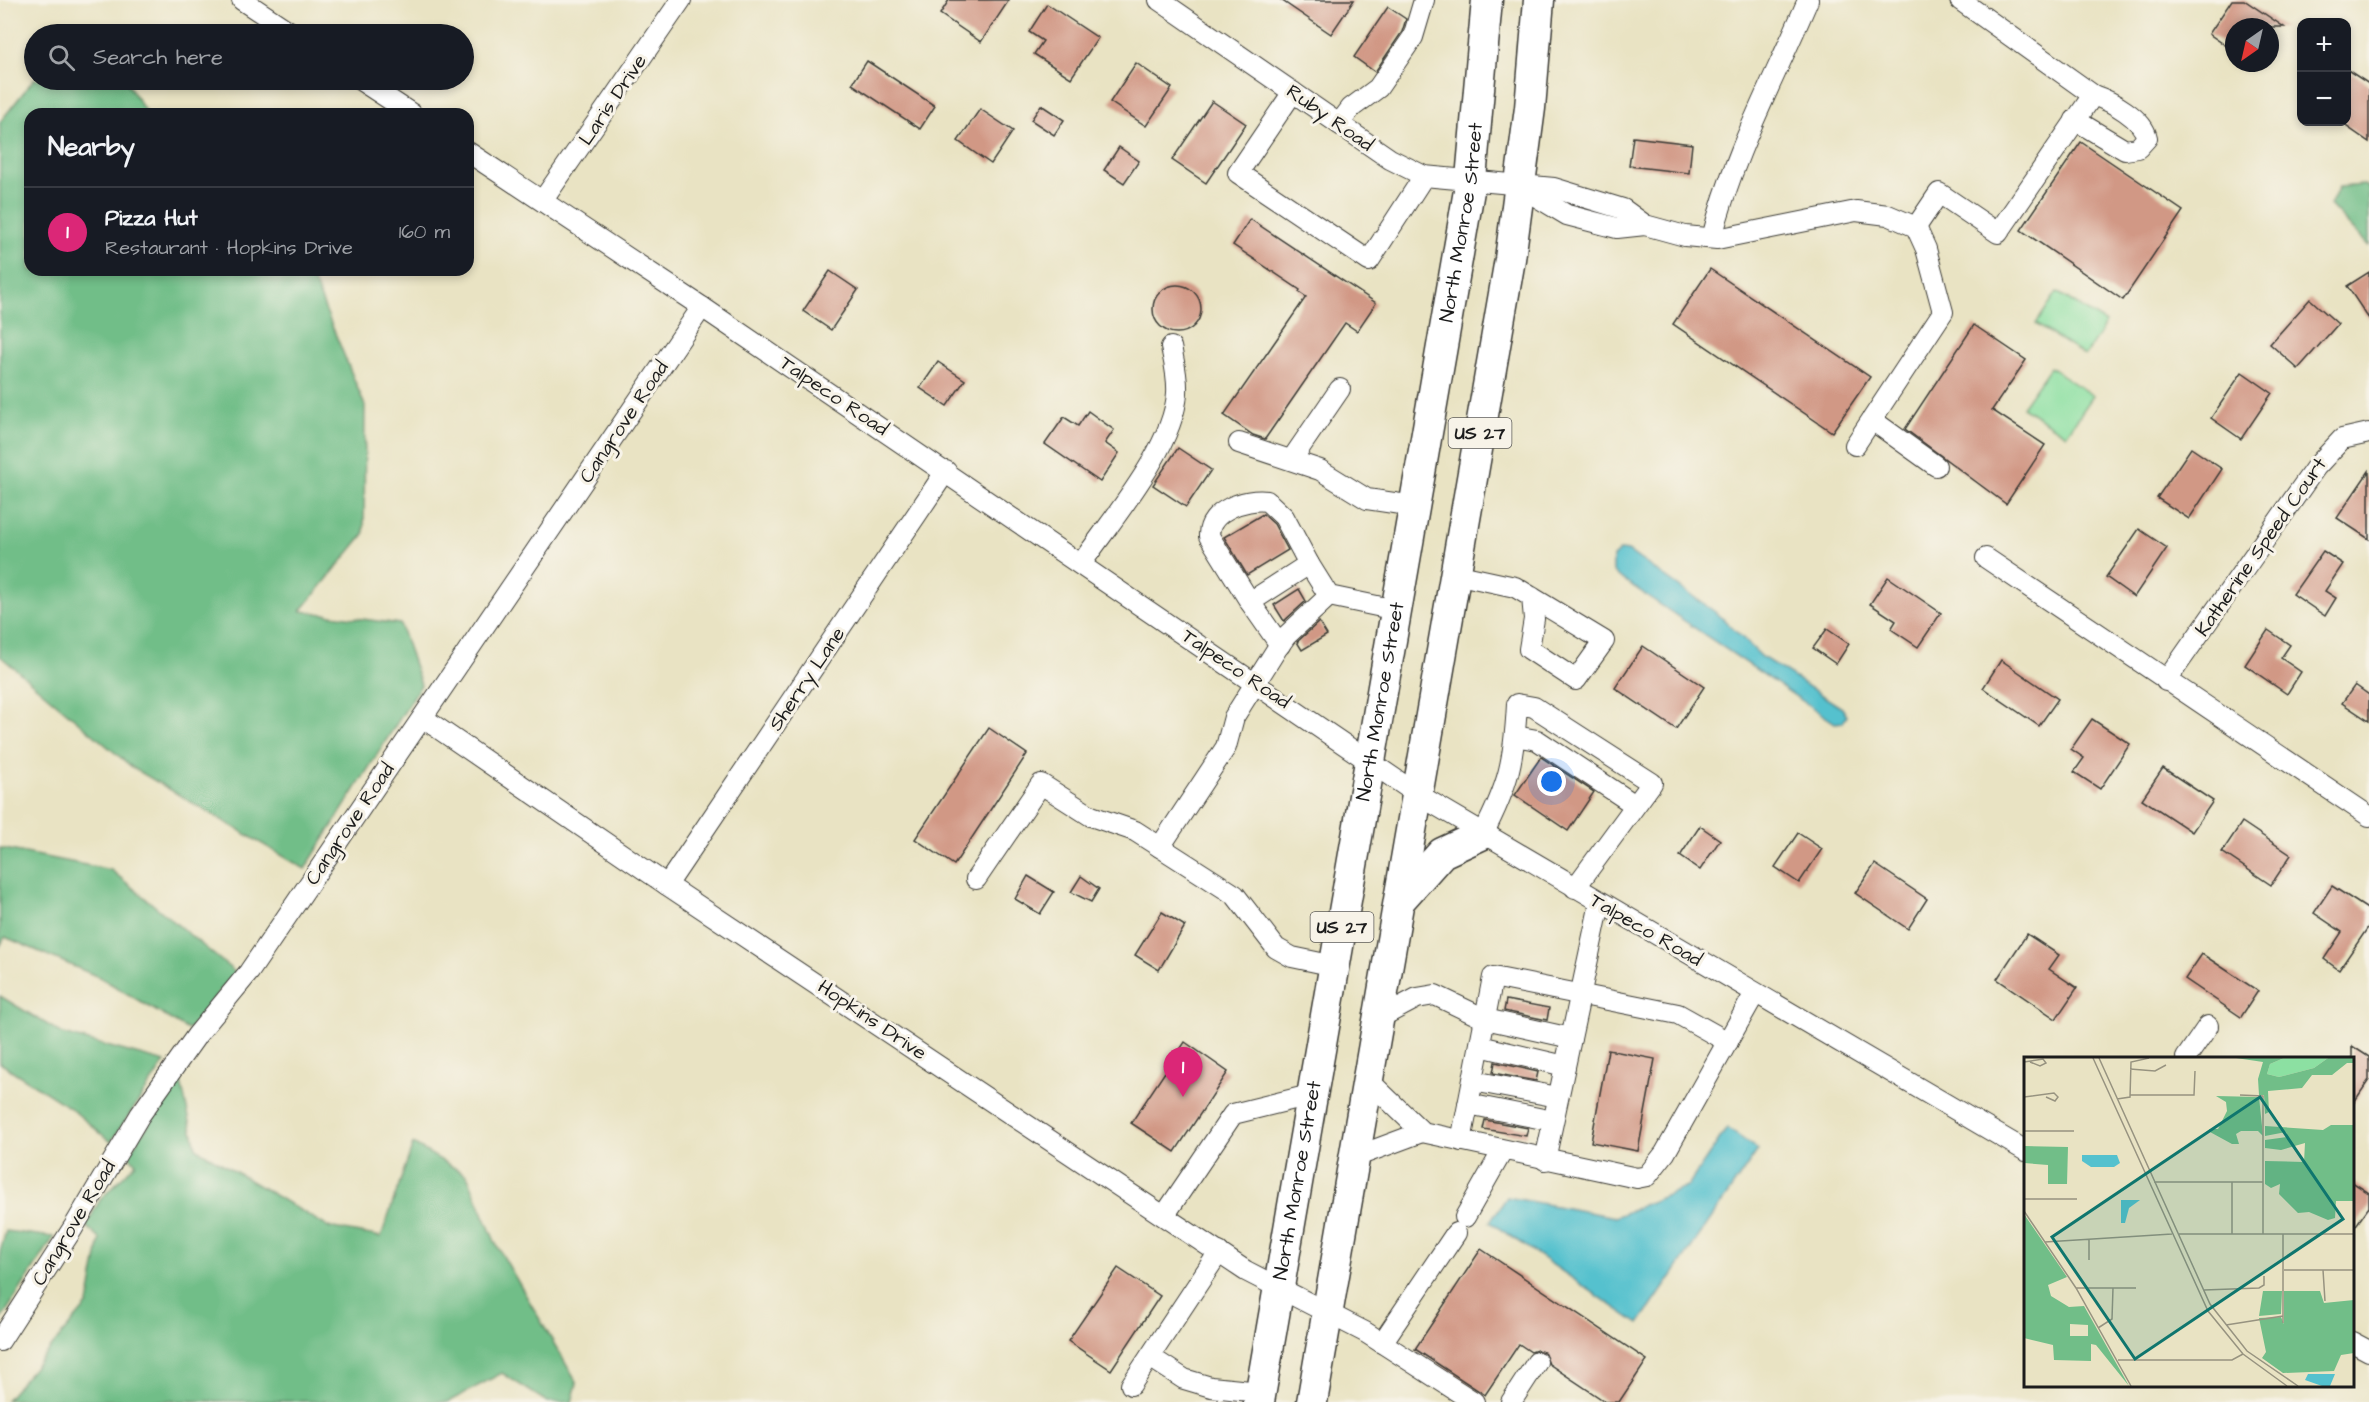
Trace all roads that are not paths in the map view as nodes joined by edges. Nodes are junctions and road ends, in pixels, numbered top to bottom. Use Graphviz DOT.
graph roads {
  1 [pos="242,0"];
  2 [pos="681,0"];
  3 [pos="1159,0"];
  4 [pos="1424,0"];
  5 [pos="1487,0"];
  6 [pos="1539,0"];
  7 [pos="1808,0"];
  8 [pos="1960,0"];
  9 [pos="278,24"];
  10 [pos="375,90"];
  11 [pos="1293,92"];
  12 [pos="2093,95"];
  13 [pos="403,108"];
  14 [pos="2075,120"];
  15 [pos="1339,124"];
  16 [pos="474,156"];
  17 [pos="1424,176"];
  18 [pos="1471,180"];
  19 [pos="1520,186"];
  20 [pos="543,200"];
  21 [pos="1916,227"];
  22 [pos="1712,238"];
  23 [pos="702,307"];
  24 [pos="1171,347"];
  25 [pos="1340,389"];
  26 [pos="1872,420"];
  27 [pos="2369,433"];
  28 [pos="1239,443"];
  29 [pos="1855,445"];
  30 [pos="1292,459"];
  31 [pos="1936,466"];
  32 [pos="946,471"];
  33 [pos="1414,507"];
  34 [pos="1986,558"];
  35 [pos="1081,564"];
  36 [pos="1309,564"];
  37 [pos="1455,574"];
  38 [pos="1329,596"];
  39 [pos="1532,597"];
  40 [pos="1250,602"];
  41 [pos="1396,610"];
  42 [pos="1280,645"];
  43 [pos="2166,681"];
  44 [pos="1256,683"];
  45 [pos="423,718"];
  46 [pos="1515,736"];
  47 [pos="1370,761"];
  48 [pos="1418,794"];
  49 [pos="1635,805"];
  50 [pos="2369,816"];
  51 [pos="1483,834"];
  52 [pos="1160,847"];
  53 [pos="976,879"];
  54 [pos="668,885"];
  55 [pos="1575,888"];
  56 [pos="1399,901"];
  57 [pos="1600,903"];
  58 [pos="1335,966"];
  59 [pos="1755,993"];
  60 [pos="1581,994"];
  61 [pos="1381,1017"];
  62 [pos="1485,1019"];
  63 [pos="2208,1026"];
  64 [pos="1571,1038"];
  65 [pos="1728,1042"];
  66 [pos="1479,1046"];
  67 [pos="2187,1057"];
  68 [pos="1565,1066"];
  69 [pos="1368,1080"];
  70 [pos="1473,1081"];
  71 [pos="1314,1094"];
  72 [pos="1558,1097"];
  73 [pos="1468,1104"];
  74 [pos="1553,1121"];
  75 [pos="1422,1132"];
  76 [pos="1461,1141"];
  77 [pos="1503,1150"];
  78 [pos="2024,1150"];
  79 [pos="1355,1157"];
  80 [pos="1545,1160"];
  81 [pos="1164,1216"];
  82 [pos="1219,1252"];
  83 [pos="1279,1287"];
  84 [pos="1328,1313"];
  85 [pos="0,1341"];
  86 [pos="1382,1343"];
  87 [pos="2354,1343"];
  88 [pos="2369,1351"];
  89 [pos="1150,1356"];
  90 [pos="1537,1362"];
  91 [pos="1131,1385"];
  92 [pos="1259,1397"];
  93 [pos="1312,1402"];
  94 [pos="1474,1402"];
  95 [pos="1511,1402"];
  1 -- 9 [label="street"];
  2 -- 20 [label="street, Laris Drive"];
  3 -- 11 [label="street, Ruby Road"];
  4 -- 15 [label="street"];
  5 -- 18 [label="highway, North Monroe Street / US 27"];
  6 -- 19 [label="highway, US 27"];
  7 -- 22 [label="street"];
  8 -- 12 [label="street"];
  10 -- 13 [label="street"];
  11 -- 15 [label="street, Ruby Road"];
  11 -- 17 [label="street"];
  12 -- 14 [label="street"];
  12 -- 14 [label="street"];
  14 -- 21 [label="street"];
  15 -- 17 [label="street, Ruby Road"];
  16 -- 20 [label="street, Talpeco Road"];
  17 -- 18 [label="street, Ruby Road"];
  18 -- 19 [label="street, Ruby Road"];
  18 -- 33 [label="highway, North Monroe Street / US 27"];
  19 -- 22 [label="street, Ruby Road"];
  19 -- 37 [label="highway, US 27"];
  20 -- 23 [label="street, Talpeco Road"];
  21 -- 22 [label="street, Ruby Road"];
  21 -- 26 [label="street"];
  23 -- 32 [label="street, Talpeco Road"];
  23 -- 45 [label="street, Cangrove Road"];
  24 -- 35 [label="street"];
  25 -- 30 [label="street"];
  26 -- 29 [label="street"];
  26 -- 31 [label="street"];
  27 -- 43 [label="street, Katherine Speed Court"];
  28 -- 30 [label="street"];
  30 -- 33 [label="street"];
  32 -- 35 [label="street, Talpeco Road"];
  32 -- 54 [label="street, Sherry Lane"];
  33 -- 41 [label="highway, North Monroe Street / US 27"];
  34 -- 43 [label="street"];
  35 -- 44 [label="street, Talpeco Road"];
  36 -- 38 [label="street"];
  36 -- 40 [label="street"];
  36 -- 40 [label="street"];
  37 -- 39 [label="street"];
  37 -- 48 [label="highway, US 27"];
  38 -- 41 [label="street"];
  38 -- 42 [label="street"];
  40 -- 42 [label="street"];
  41 -- 47 [label="highway, North Monroe Street / US 27"];
  42 -- 44 [label="street"];
  43 -- 50 [label="street"];
  44 -- 47 [label="street, Talpeco Road"];
  44 -- 52 [label="street"];
  45 -- 54 [label="street, Hopkins Drive"];
  45 -- 85 [label="street, Cangrove Road"];
  46 -- 49 [label="street"];
  46 -- 49 [label="street"];
  46 -- 51 [label="street"];
  47 -- 48 [label="street, Talpeco Road"];
  47 -- 58 [label="highway, North Monroe Street / US 27"];
  48 -- 51 [label="street, Talpeco Road"];
  48 -- 56 [label="highway, US 27"];
  49 -- 55 [label="street"];
  51 -- 55 [label="street, Talpeco Road"];
  51 -- 56 [label="highway"];
  52 -- 53 [label="street"];
  52 -- 58 [label="street"];
  54 -- 81 [label="street, Hopkins Drive"];
  55 -- 57 [label="street, Talpeco Road"];
  56 -- 61 [label="highway, US 27"];
  57 -- 59 [label="street, Talpeco Road"];
  57 -- 60 [label="street"];
  58 -- 71 [label="highway, North Monroe Street / US 27"];
  59 -- 65 [label="street"];
  59 -- 78 [label="street, Talpeco Road"];
  60 -- 62 [label="street"];
  60 -- 64 [label="street"];
  60 -- 65 [label="street"];
  61 -- 62 [label="street"];
  61 -- 69 [label="highway, US 27"];
  62 -- 64 [label="street"];
  62 -- 66 [label="street"];
  63 -- 67 [label="street"];
  64 -- 68 [label="street"];
  65 -- 80 [label="street"];
  66 -- 68 [label="street"];
  66 -- 70 [label="street"];
  68 -- 72 [label="street"];
  69 -- 75 [label="street"];
  69 -- 79 [label="highway, US 27"];
  70 -- 72 [label="street"];
  70 -- 73 [label="street"];
  71 -- 81 [label="street"];
  71 -- 83 [label="highway, North Monroe Street / US 27"];
  72 -- 74 [label="street"];
  73 -- 74 [label="street"];
  73 -- 76 [label="street"];
  74 -- 80 [label="street"];
  75 -- 76 [label="street"];
  75 -- 79 [label="street"];
  76 -- 77 [label="street"];
  77 -- 80 [label="street"];
  77 -- 86 [label="street"];
  79 -- 84 [label="highway, US 27"];
  81 -- 82 [label="street, Hopkins Drive"];
  82 -- 83 [label="street, Hopkins Drive"];
  82 -- 89 [label="street"];
  83 -- 84 [label="street, Hopkins Drive"];
  83 -- 92 [label="highway, North Monroe Street / US 27"];
  84 -- 86 [label="street, Hopkins Drive"];
  84 -- 93 [label="highway, US 27"];
  86 -- 94 [label="street, Hopkins Drive"];
  87 -- 88 [label="street"];
  89 -- 91 [label="street"];
  89 -- 92 [label="street"];
  90 -- 95 [label="street"];
}
